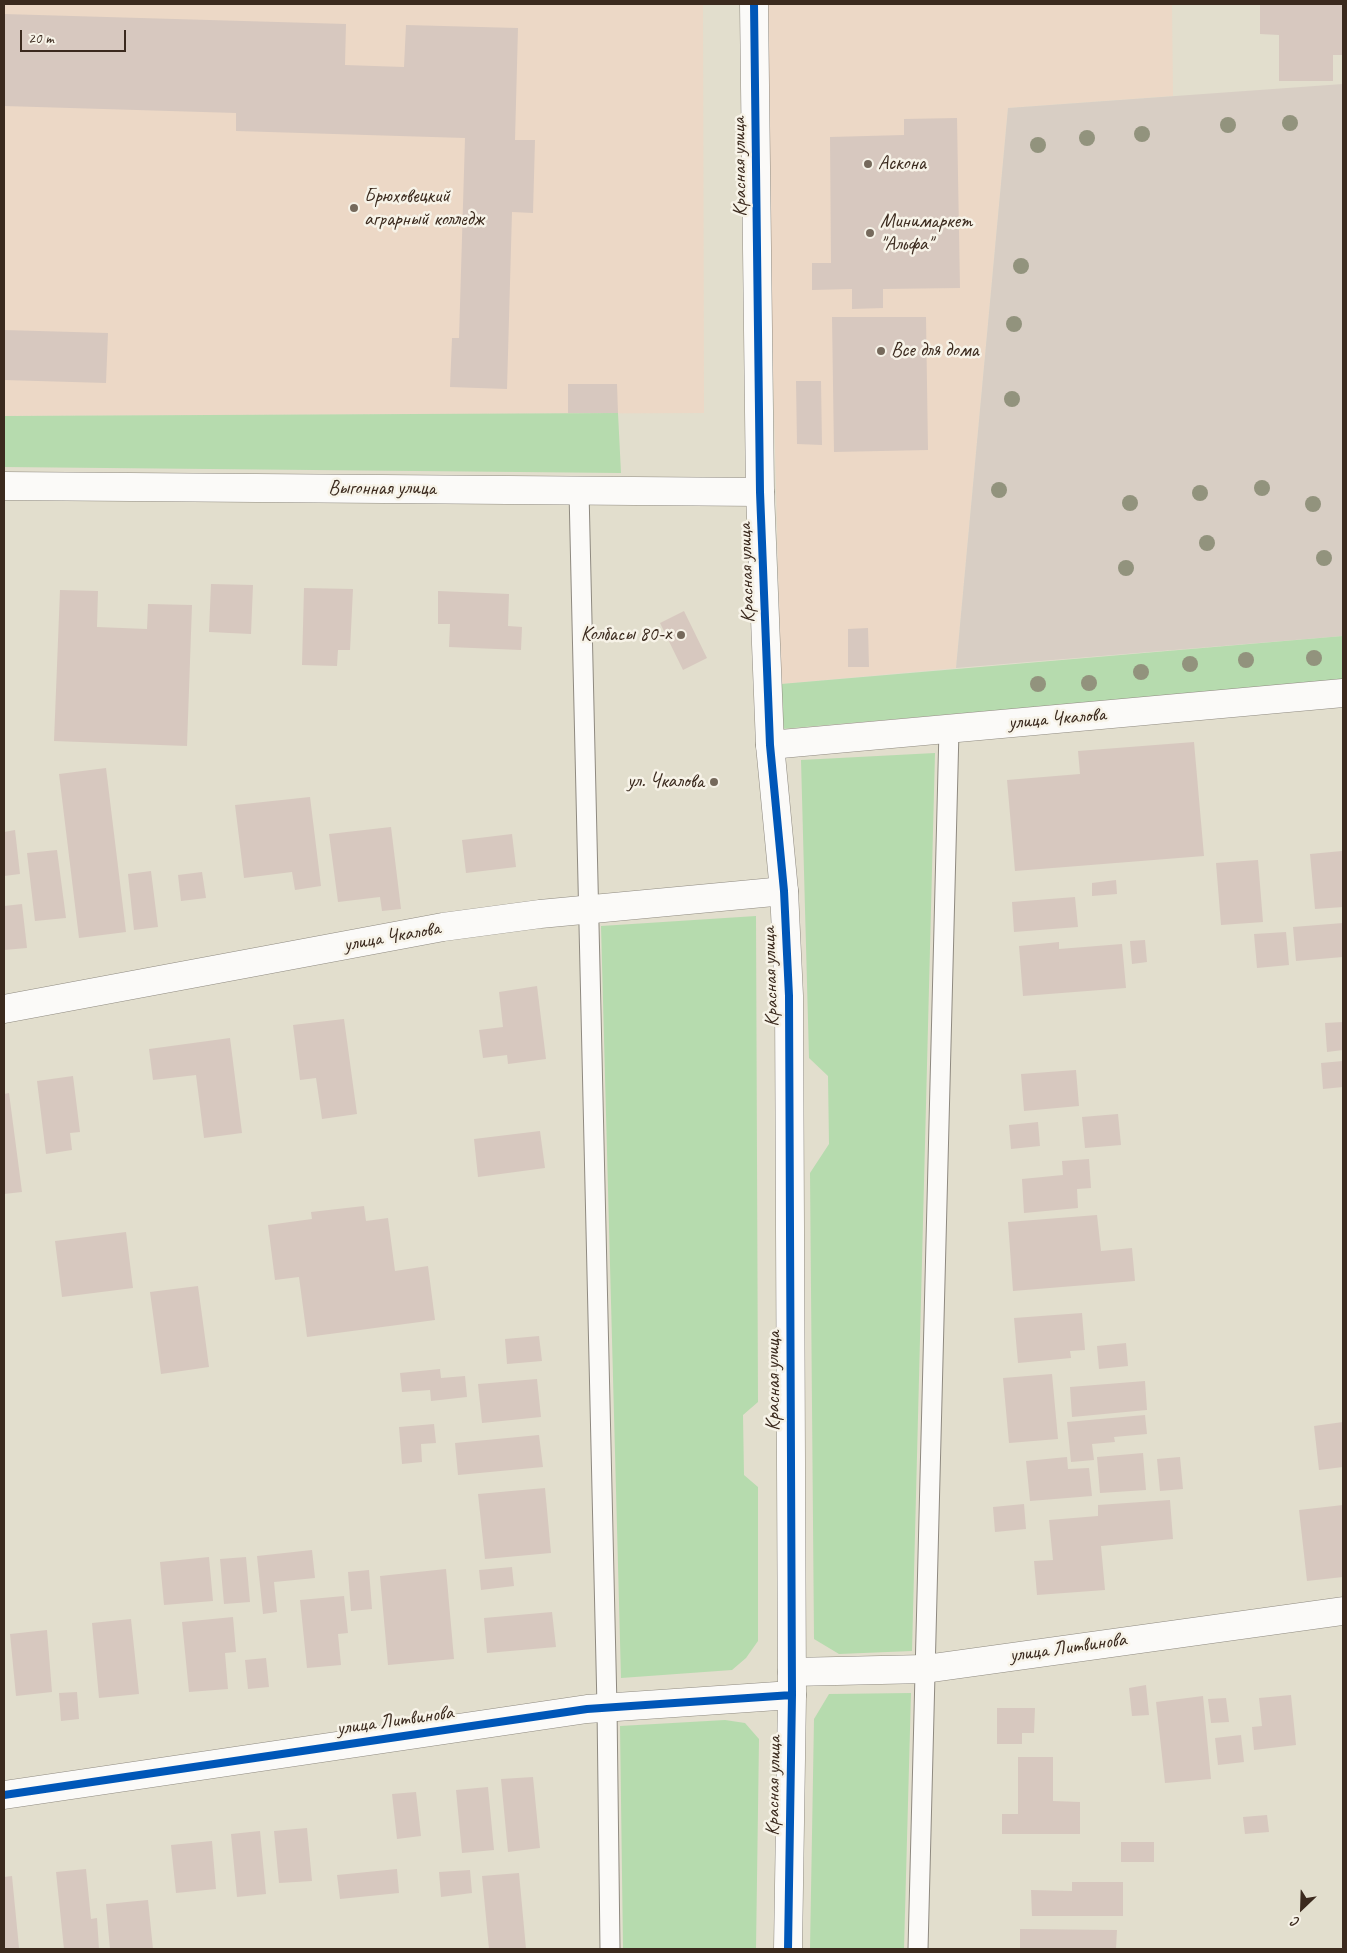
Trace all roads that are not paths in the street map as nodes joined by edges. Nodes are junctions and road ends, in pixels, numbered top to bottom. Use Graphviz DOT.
graph roads {
  1 [pos="754,4"];
  2 [pos="4,486"];
  3 [pos="579,490"];
  4 [pos="760,492"];
  5 [pos="1343,693"];
  6 [pos="949,730"];
  7 [pos="770,745"];
  8 [pos="784,891"];
  9 [pos="589,909"];
  10 [pos="4,1009"];
  11 [pos="1343,1611"];
  12 [pos="925,1669"];
  13 [pos="792,1684"];
  14 [pos="607,1707"];
  15 [pos="4,1795"];
  16 [pos="610,1949"];
  17 [pos="788,1949"];
  18 [pos="918,1949"];
  1 -- 4 [label="street, Красная улица"];
  2 -- 3 [label="street, Выгонная улица"];
  3 -- 4 [label="street, Выгонная улица"];
  3 -- 9 [label="lane"];
  4 -- 7 [label="street, Красная улица"];
  5 -- 6 [label="street, улица Чкалова"];
  6 -- 7 [label="street, улица Чкалова"];
  6 -- 12 [label="lane"];
  7 -- 8 [label="street, Красная улица"];
  8 -- 9 [label="street, улица Чкалова"];
  8 -- 13 [label="street, Красная улица"];
  9 -- 10 [label="street, улица Чкалова"];
  9 -- 14 [label="lane"];
  11 -- 12 [label="street, улица Литвинова"];
  12 -- 13 [label="street, улица Литвинова"];
  12 -- 18 [label="lane"];
  13 -- 14 [label="street, улица Литвинова"];
  13 -- 17 [label="street, Красная улица"];
  14 -- 15 [label="street, улица Литвинова"];
  14 -- 16 [label="lane"];
}
